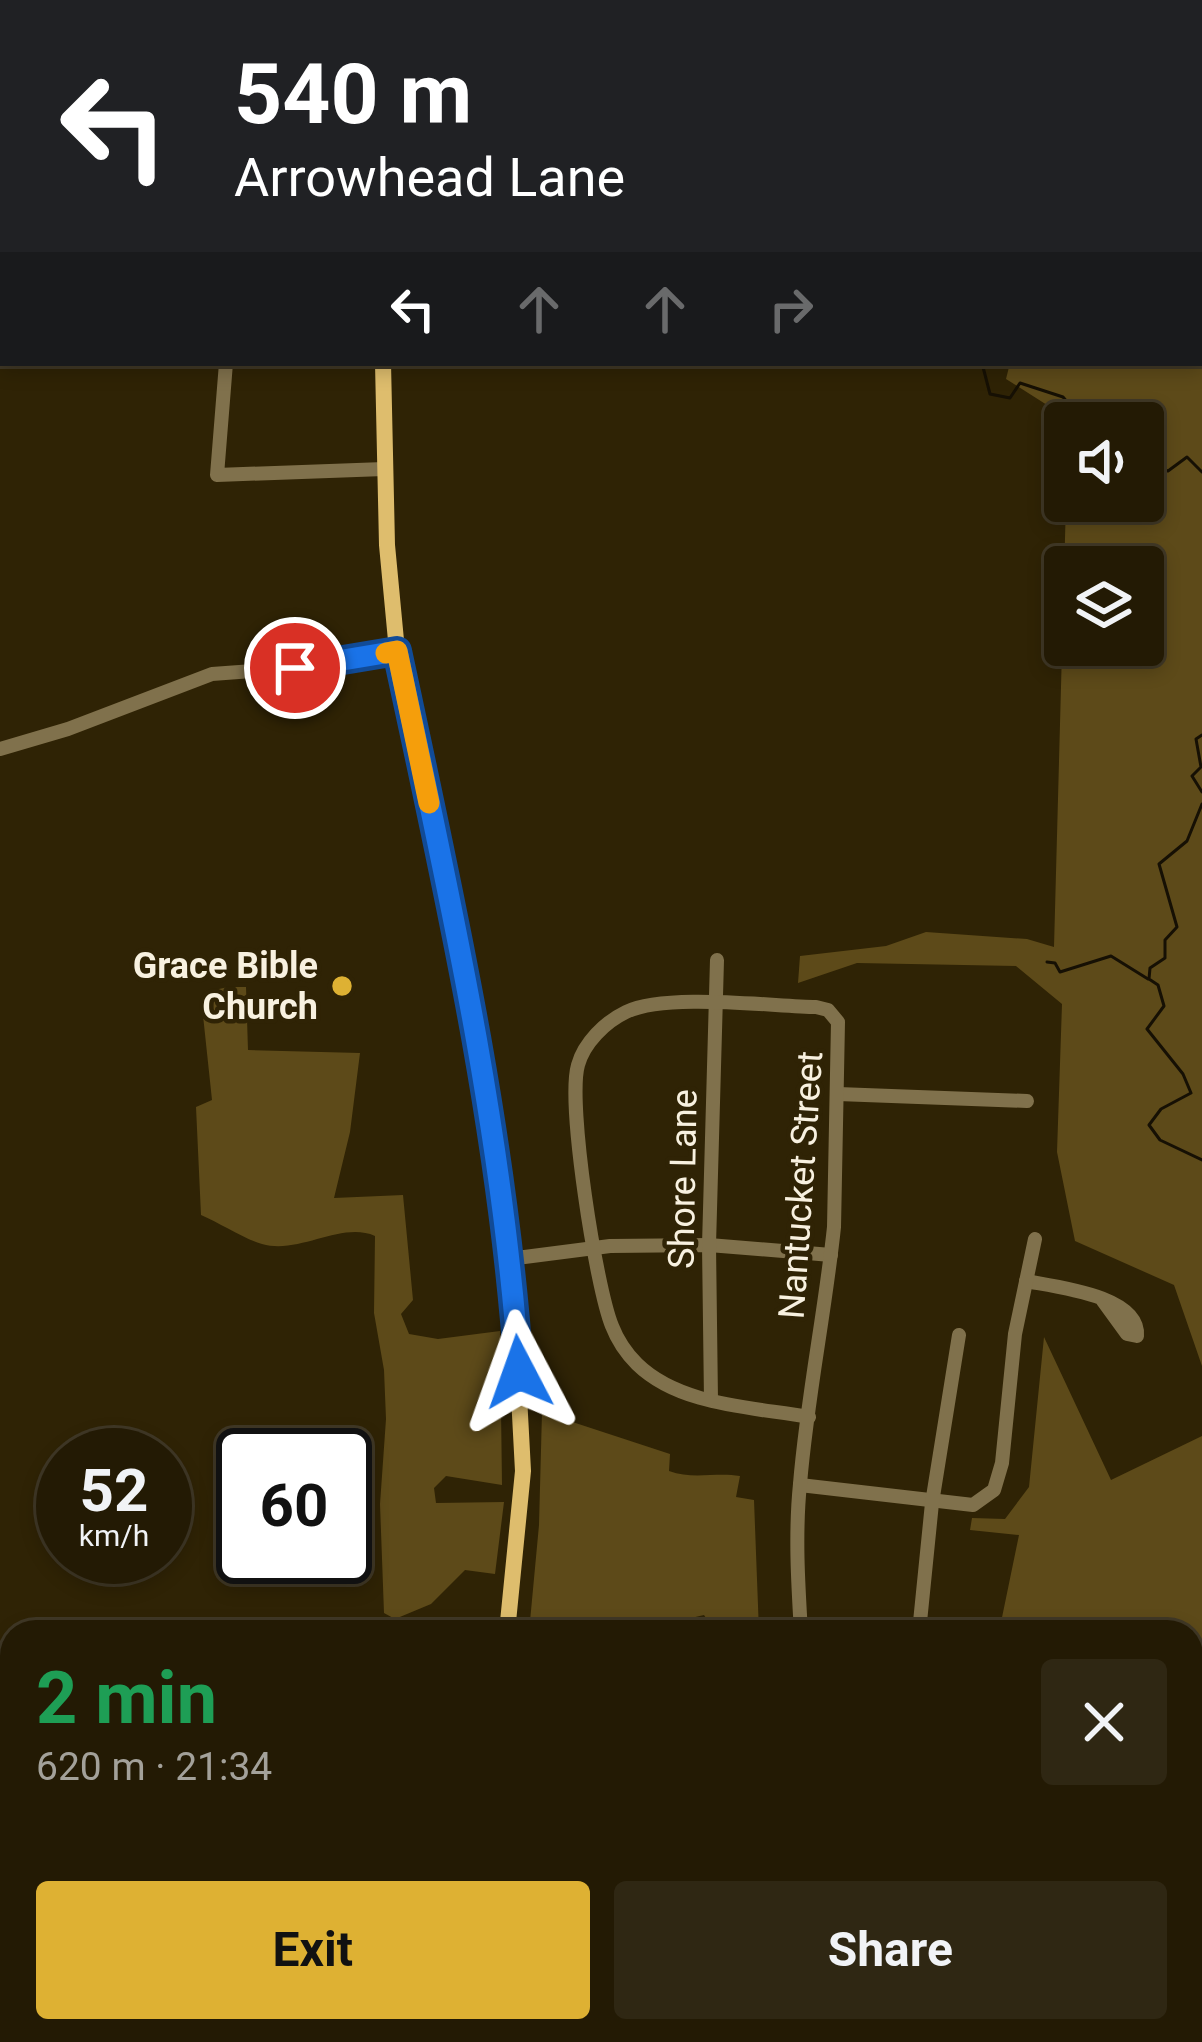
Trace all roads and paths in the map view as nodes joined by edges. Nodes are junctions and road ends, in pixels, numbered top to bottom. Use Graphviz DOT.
graph roads {
  1 [pos="226,366"];
  2 [pos="383,366"];
  3 [pos="384,469"];
  4 [pos="397,651"];
  5 [pos="0,749"];
  6 [pos="716,960"];
  7 [pos="716,1004"];
  8 [pos="838,1094"];
  9 [pos="1027,1101"];
  10 [pos="1035,1239"];
  11 [pos="710,1245"];
  12 [pos="595,1248"];
  13 [pos="831,1255"];
  14 [pos="509,1259"];
  15 [pos="1026,1281"];
  16 [pos="1103,1301"];
  17 [pos="959,1335"];
  18 [pos="711,1400"];
  19 [pos="809,1417"];
  20 [pos="800,1485"];
  21 [pos="932,1503"];
  22 [pos="508,1620"];
  23 [pos="801,1620"];
  24 [pos="921,1620"];
  1 -- 3 [label="street"];
  2 -- 3 [label="main road"];
  3 -- 4 [label="main road"];
  4 -- 5 [label="street"];
  4 -- 14 [label="main road"];
  6 -- 7 [label="street, Shore Lane"];
  7 -- 8 [label="street, Nantucket Street"];
  7 -- 11 [label="street, Shore Lane"];
  7 -- 12 [label="street, Nantucket Street"];
  8 -- 9 [label="street"];
  8 -- 13 [label="street, Nantucket Street"];
  10 -- 15 [label="street"];
  11 -- 12 [label="street"];
  11 -- 13 [label="street"];
  11 -- 18 [label="street, Shore Lane"];
  12 -- 14 [label="street"];
  12 -- 18 [label="street, Nantucket Street"];
  13 -- 19 [label="street, Nantucket Street"];
  14 -- 22 [label="main road"];
  15 -- 16 [label="street"];
  15 -- 21 [label="street"];
  17 -- 21 [label="street"];
  18 -- 19 [label="street, Nantucket Street"];
  19 -- 20 [label="street, Nantucket Street"];
  20 -- 21 [label="street"];
  20 -- 23 [label="street, Nantucket Street"];
  21 -- 24 [label="street"];
}
